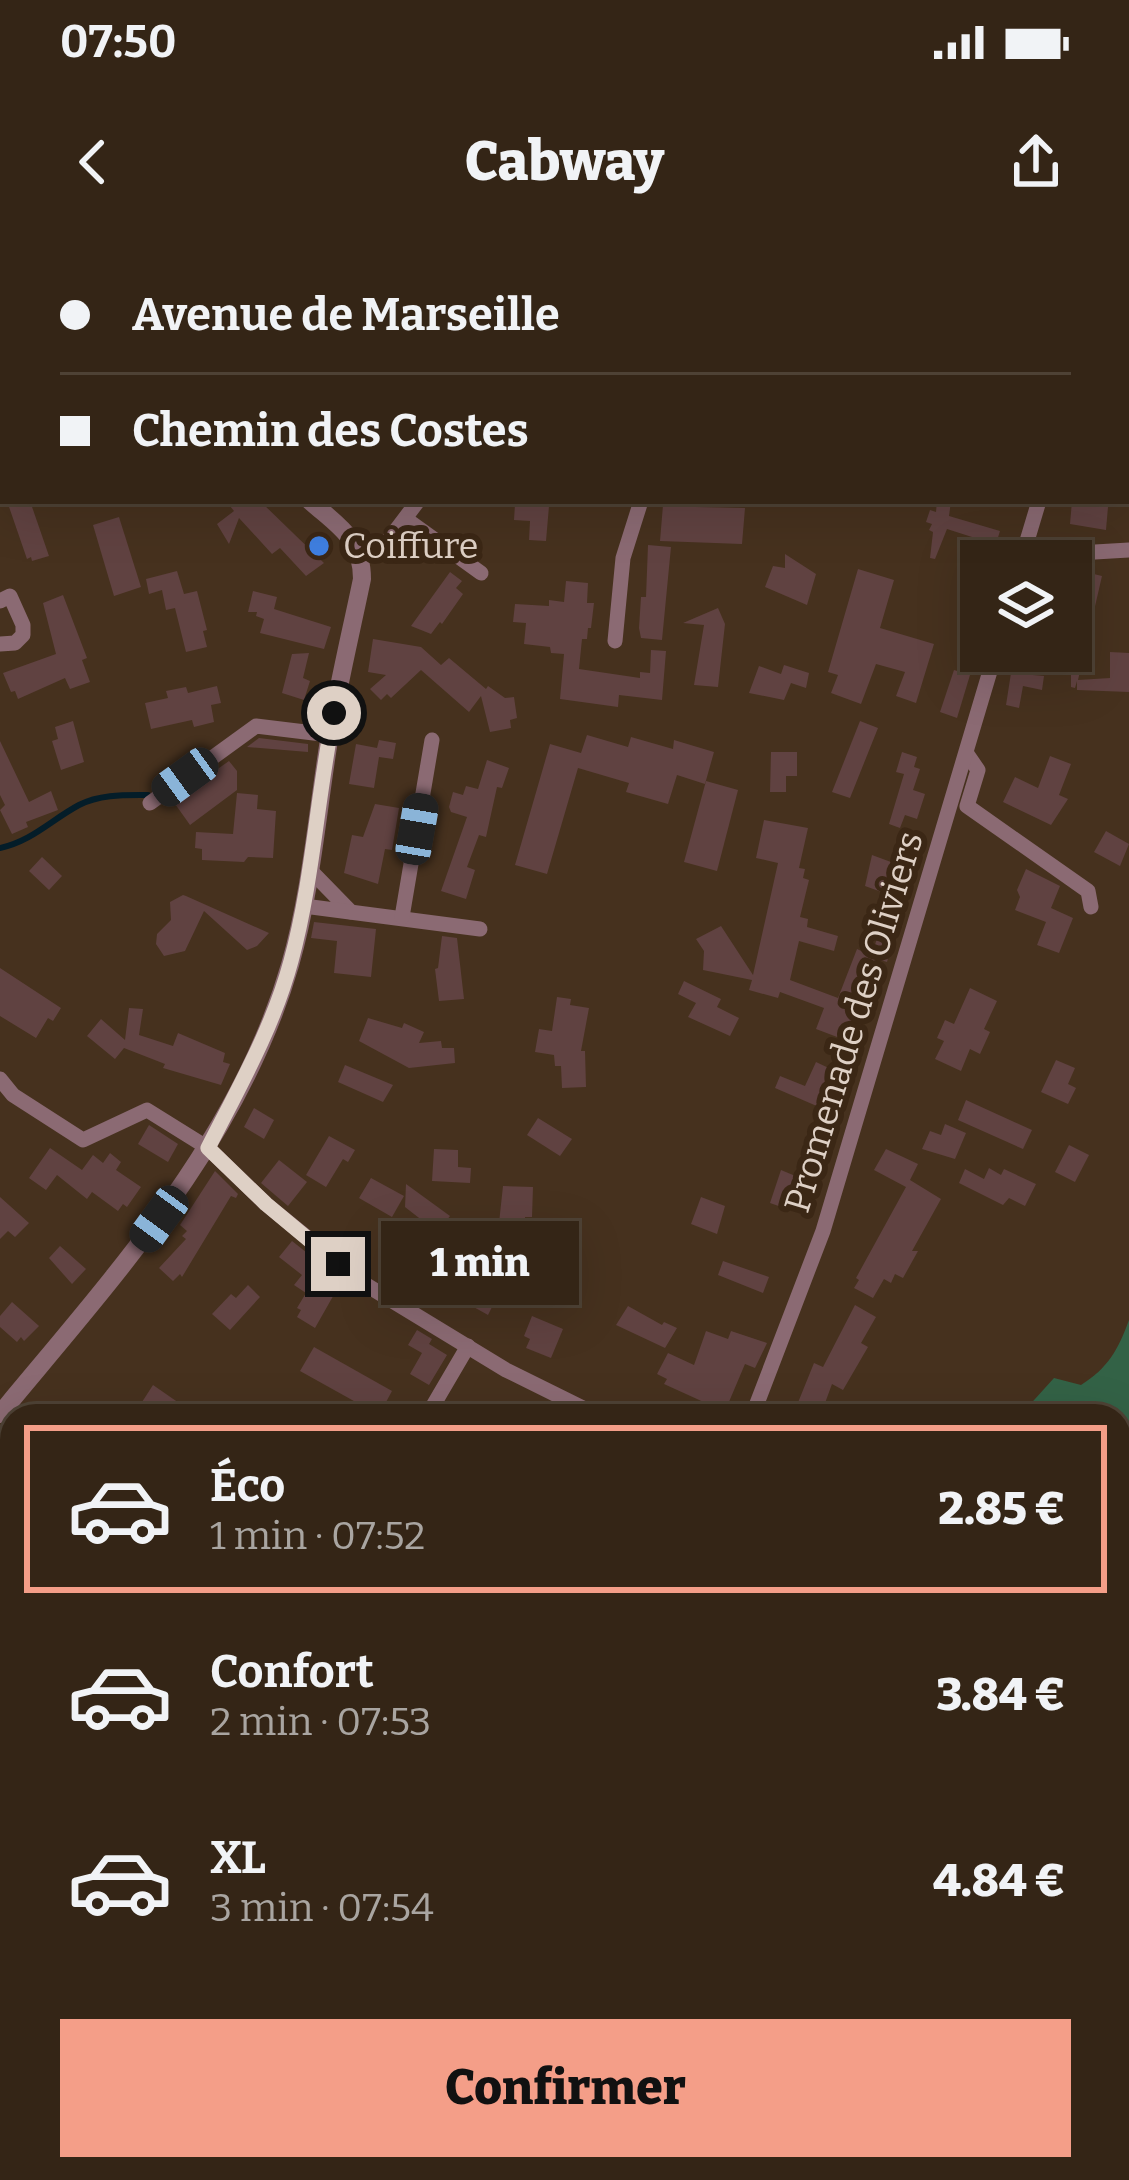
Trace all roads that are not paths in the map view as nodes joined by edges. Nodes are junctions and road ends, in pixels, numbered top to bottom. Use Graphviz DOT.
graph roads {
  1 [pos="313,504"];
  2 [pos="416,504"];
  3 [pos="640,504"];
  4 [pos="1038,504"];
  5 [pos="406,519"];
  6 [pos="1028,540"];
  7 [pos="1129,550"];
  8 [pos="1092,552"];
  9 [pos="362,555"];
  10 [pos="481,573"];
  11 [pos="0,601"];
  12 [pos="615,641"];
  13 [pos="0,644"];
  14 [pos="990,672"];
  15 [pos="329,736"];
  16 [pos="432,740"];
  17 [pos="967,754"];
  18 [pos="150,803"];
  19 [pos="310,870"];
  20 [pos="304,906"];
  21 [pos="1091,907"];
  22 [pos="351,912"];
  23 [pos="402,917"];
  24 [pos="480,929"];
  25 [pos="0,1078"];
  26 [pos="208,1148"];
  27 [pos="468,1346"];
  28 [pos="8,1404"];
  29 [pos="434,1404"];
  30 [pos="577,1404"];
  31 [pos="758,1404"];
  1 -- 9 [label="street"];
  2 -- 5 [label="street"];
  3 -- 12 [label="street"];
  4 -- 6 [label="street"];
  5 -- 9 [label="street"];
  5 -- 10 [label="street"];
  7 -- 8 [label="street"];
  9 -- 15 [label="street"];
  11 -- 13 [label="street"];
  14 -- 17 [label="street, Promenade des Oliviers"];
  15 -- 18 [label="street"];
  15 -- 19 [label="street"];
  16 -- 23 [label="street"];
  17 -- 21 [label="street"];
  17 -- 31 [label="street, Promenade des Oliviers"];
  19 -- 20 [label="street"];
  19 -- 22 [label="street"];
  20 -- 22 [label="street"];
  20 -- 26 [label="street"];
  22 -- 23 [label="street"];
  23 -- 24 [label="street"];
  25 -- 26 [label="street"];
  26 -- 27 [label="street"];
  26 -- 28 [label="street"];
  27 -- 29 [label="street"];
  27 -- 30 [label="street"];
}
